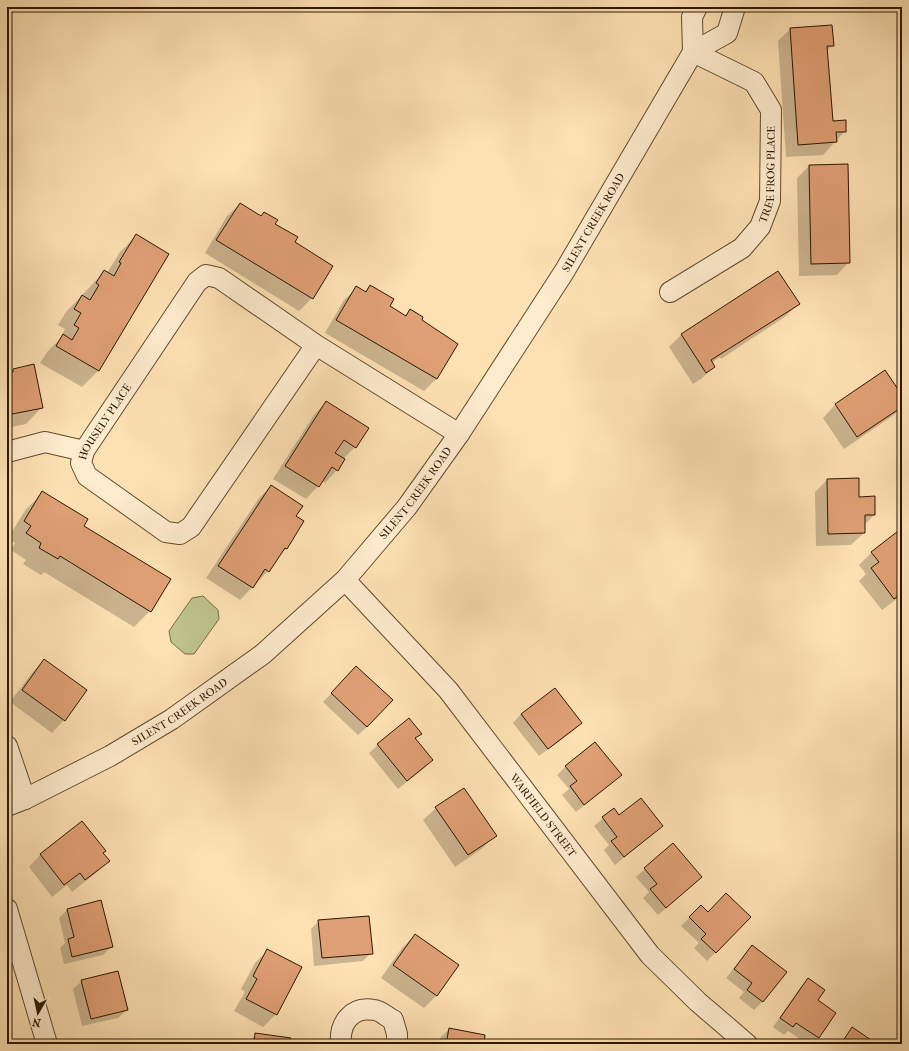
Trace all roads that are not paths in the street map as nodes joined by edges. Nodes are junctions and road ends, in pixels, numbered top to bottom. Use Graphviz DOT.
graph roads {
  1 [pos="697,7"];
  2 [pos="735,7"];
  3 [pos="693,52"];
  4 [pos="670,292"];
  5 [pos="316,345"];
  6 [pos="459,434"];
  7 [pos="84,451"];
  8 [pos="7,452"];
  9 [pos="345,580"];
  10 [pos="7,746"];
  11 [pos="16,802"];
  12 [pos="7,909"];
  13 [pos="47,1044"];
  14 [pos="340,1044"];
  15 [pos="397,1044"];
  16 [pos="747,1044"];
  1 -- 3 [label="street"];
  2 -- 3 [label="street"];
  3 -- 4 [label="street, TREE FROG PLACE"];
  3 -- 6 [label="street, SILENT CREEK ROAD"];
  5 -- 6 [label="street, HOUSELY PLACE"];
  5 -- 7 [label="street, HOUSELY PLACE"];
  5 -- 7 [label="street, HOUSELY PLACE"];
  6 -- 9 [label="street, SILENT CREEK ROAD"];
  7 -- 8 [label="street"];
  9 -- 11 [label="street, SILENT CREEK ROAD"];
  9 -- 16 [label="street, WARFIELD STREET"];
  10 -- 11 [label="street"];
  12 -- 13 [label="street"];
  14 -- 15 [label="street"];
}
